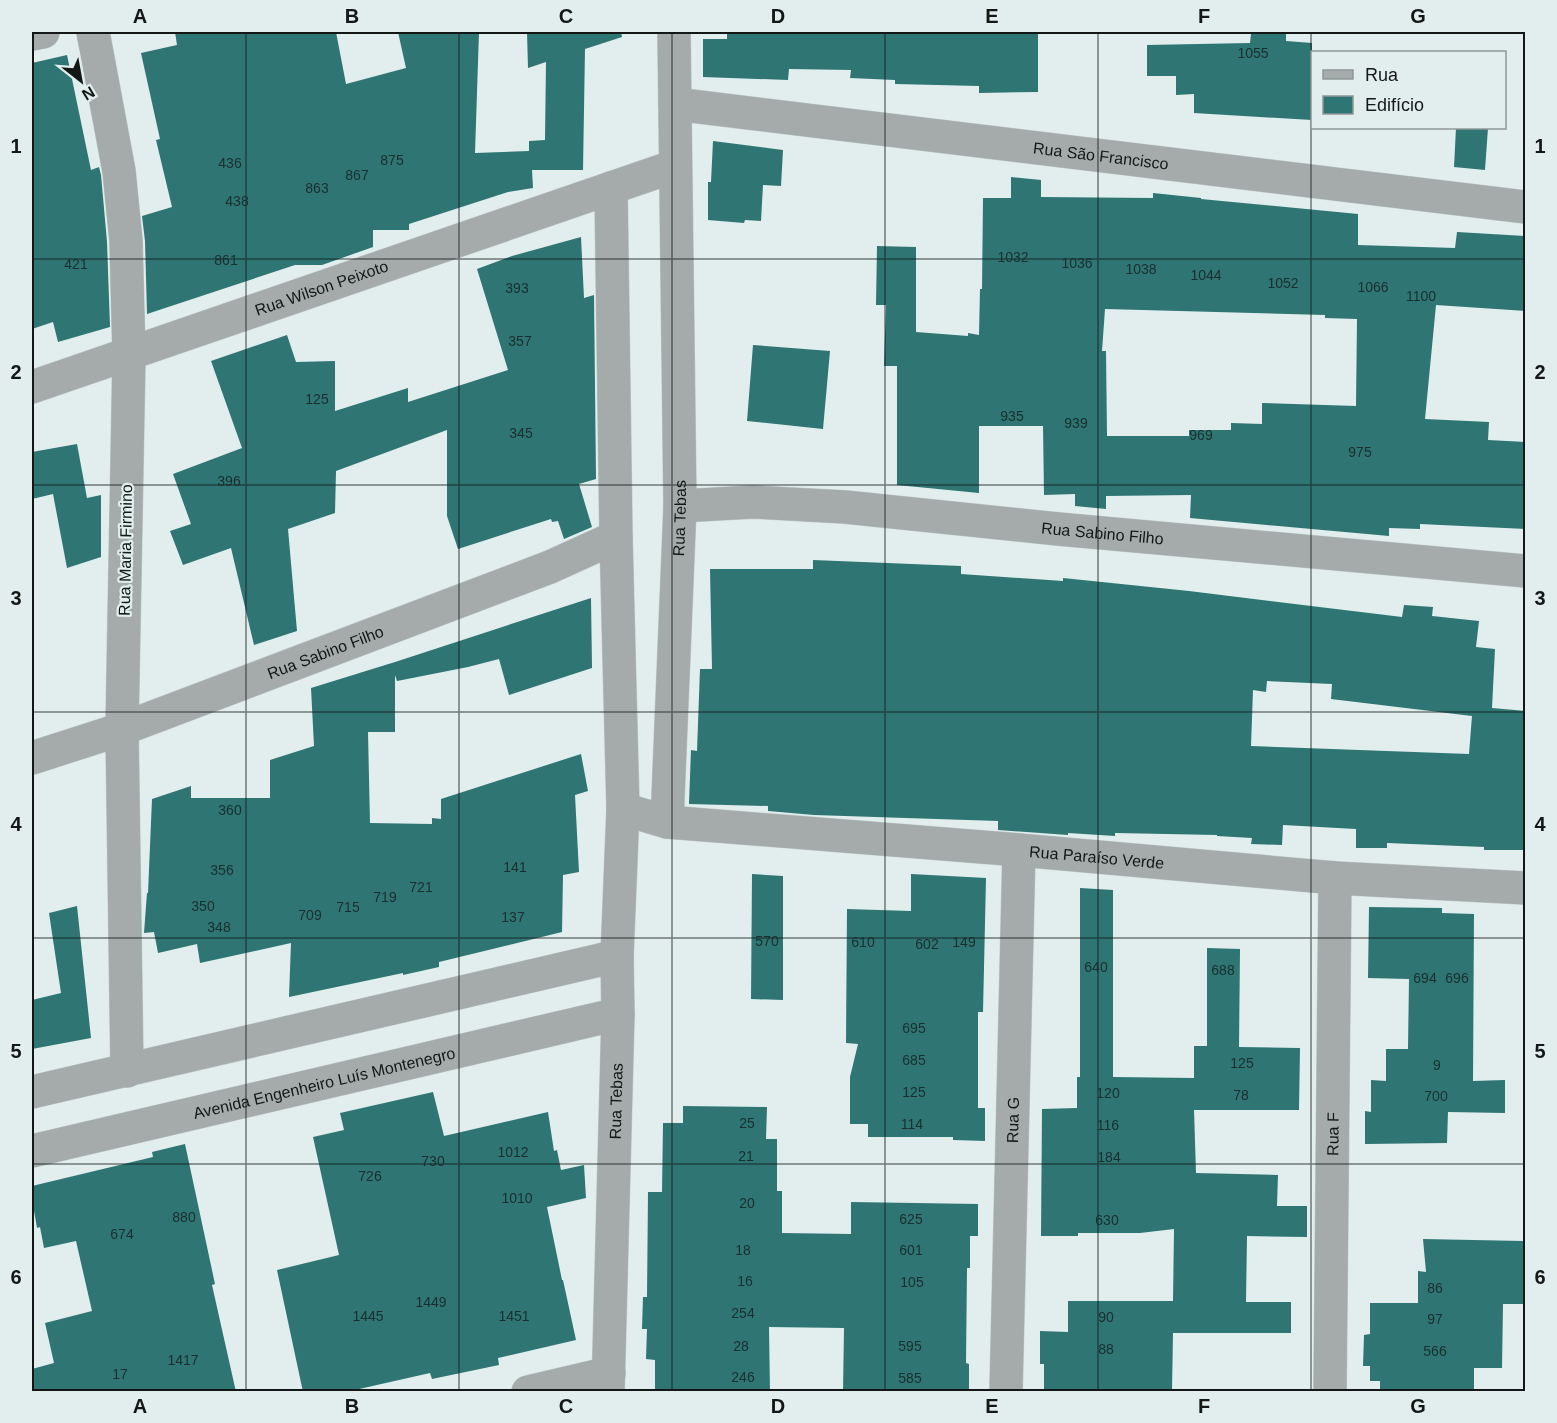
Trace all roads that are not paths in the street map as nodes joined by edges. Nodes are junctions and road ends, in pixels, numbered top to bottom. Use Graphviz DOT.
graph roads {
  1 [pos="43,32"];
  2 [pos="93,32"];
  3 [pos="674,32"];
  4 [pos="32,34"];
  5 [pos="675,104"];
  6 [pos="675,166"];
  7 [pos="611,188"];
  8 [pos="1526,207"];
  9 [pos="129,354"];
  10 [pos="32,387"];
  11 [pos="680,506"];
  12 [pos="616,537"];
  13 [pos="1526,571"];
  14 [pos="122,729"];
  15 [pos="32,758"];
  16 [pos="623,809"];
  17 [pos="667,822"];
  18 [pos="1019,850"];
  19 [pos="1335,878"];
  20 [pos="1526,888"];
  21 [pos="616,956"];
  22 [pos="618,1014"];
  23 [pos="126,1071"];
  24 [pos="32,1092"];
  25 [pos="32,1151"];
  26 [pos="608,1382"];
  27 [pos="528,1392"];
  28 [pos="1006,1392"];
  29 [pos="1330,1392"];
  1 -- 4 [label="street"];
  2 -- 9 [label="street, Rua Maria Firmino"];
  3 -- 5 [label="street, Rua Tebas"];
  5 -- 6 [label="street, Rua Tebas"];
  5 -- 8 [label="street, Rua São Francisco"];
  6 -- 7 [label="street"];
  6 -- 11 [label="street, Rua Tebas"];
  7 -- 9 [label="street, Rua Wilson Peixoto"];
  7 -- 12 [label="street, Rua Tebas"];
  9 -- 10 [label="street, Rua Wilson Peixoto"];
  9 -- 14 [label="street, Rua Maria Firmino"];
  11 -- 13 [label="street, Rua Sabino Filho"];
  11 -- 17 [label="street, Rua Tebas"];
  12 -- 14 [label="street, Rua Sabino Filho"];
  12 -- 16 [label="street, Rua Tebas"];
  14 -- 15 [label="street, Rua Sabino Filho"];
  14 -- 23 [label="street, Rua Maria Firmino"];
  16 -- 17 [label="street"];
  16 -- 21 [label="street, Rua Tebas"];
  17 -- 18 [label="street, Rua Paraíso Verde"];
  18 -- 19 [label="street, Rua Paraíso Verde"];
  18 -- 28 [label="street, Rua G"];
  19 -- 20 [label="street, Rua Paraíso Verde"];
  19 -- 29 [label="street, Rua F"];
  21 -- 22 [label="street, Rua Tebas"];
  21 -- 23 [label="street"];
  22 -- 25 [label="street, Avenida Engenheiro Luís Montenegro"];
  22 -- 26 [label="street, Rua Tebas"];
  23 -- 24 [label="street"];
  26 -- 27 [label="street"];
}
